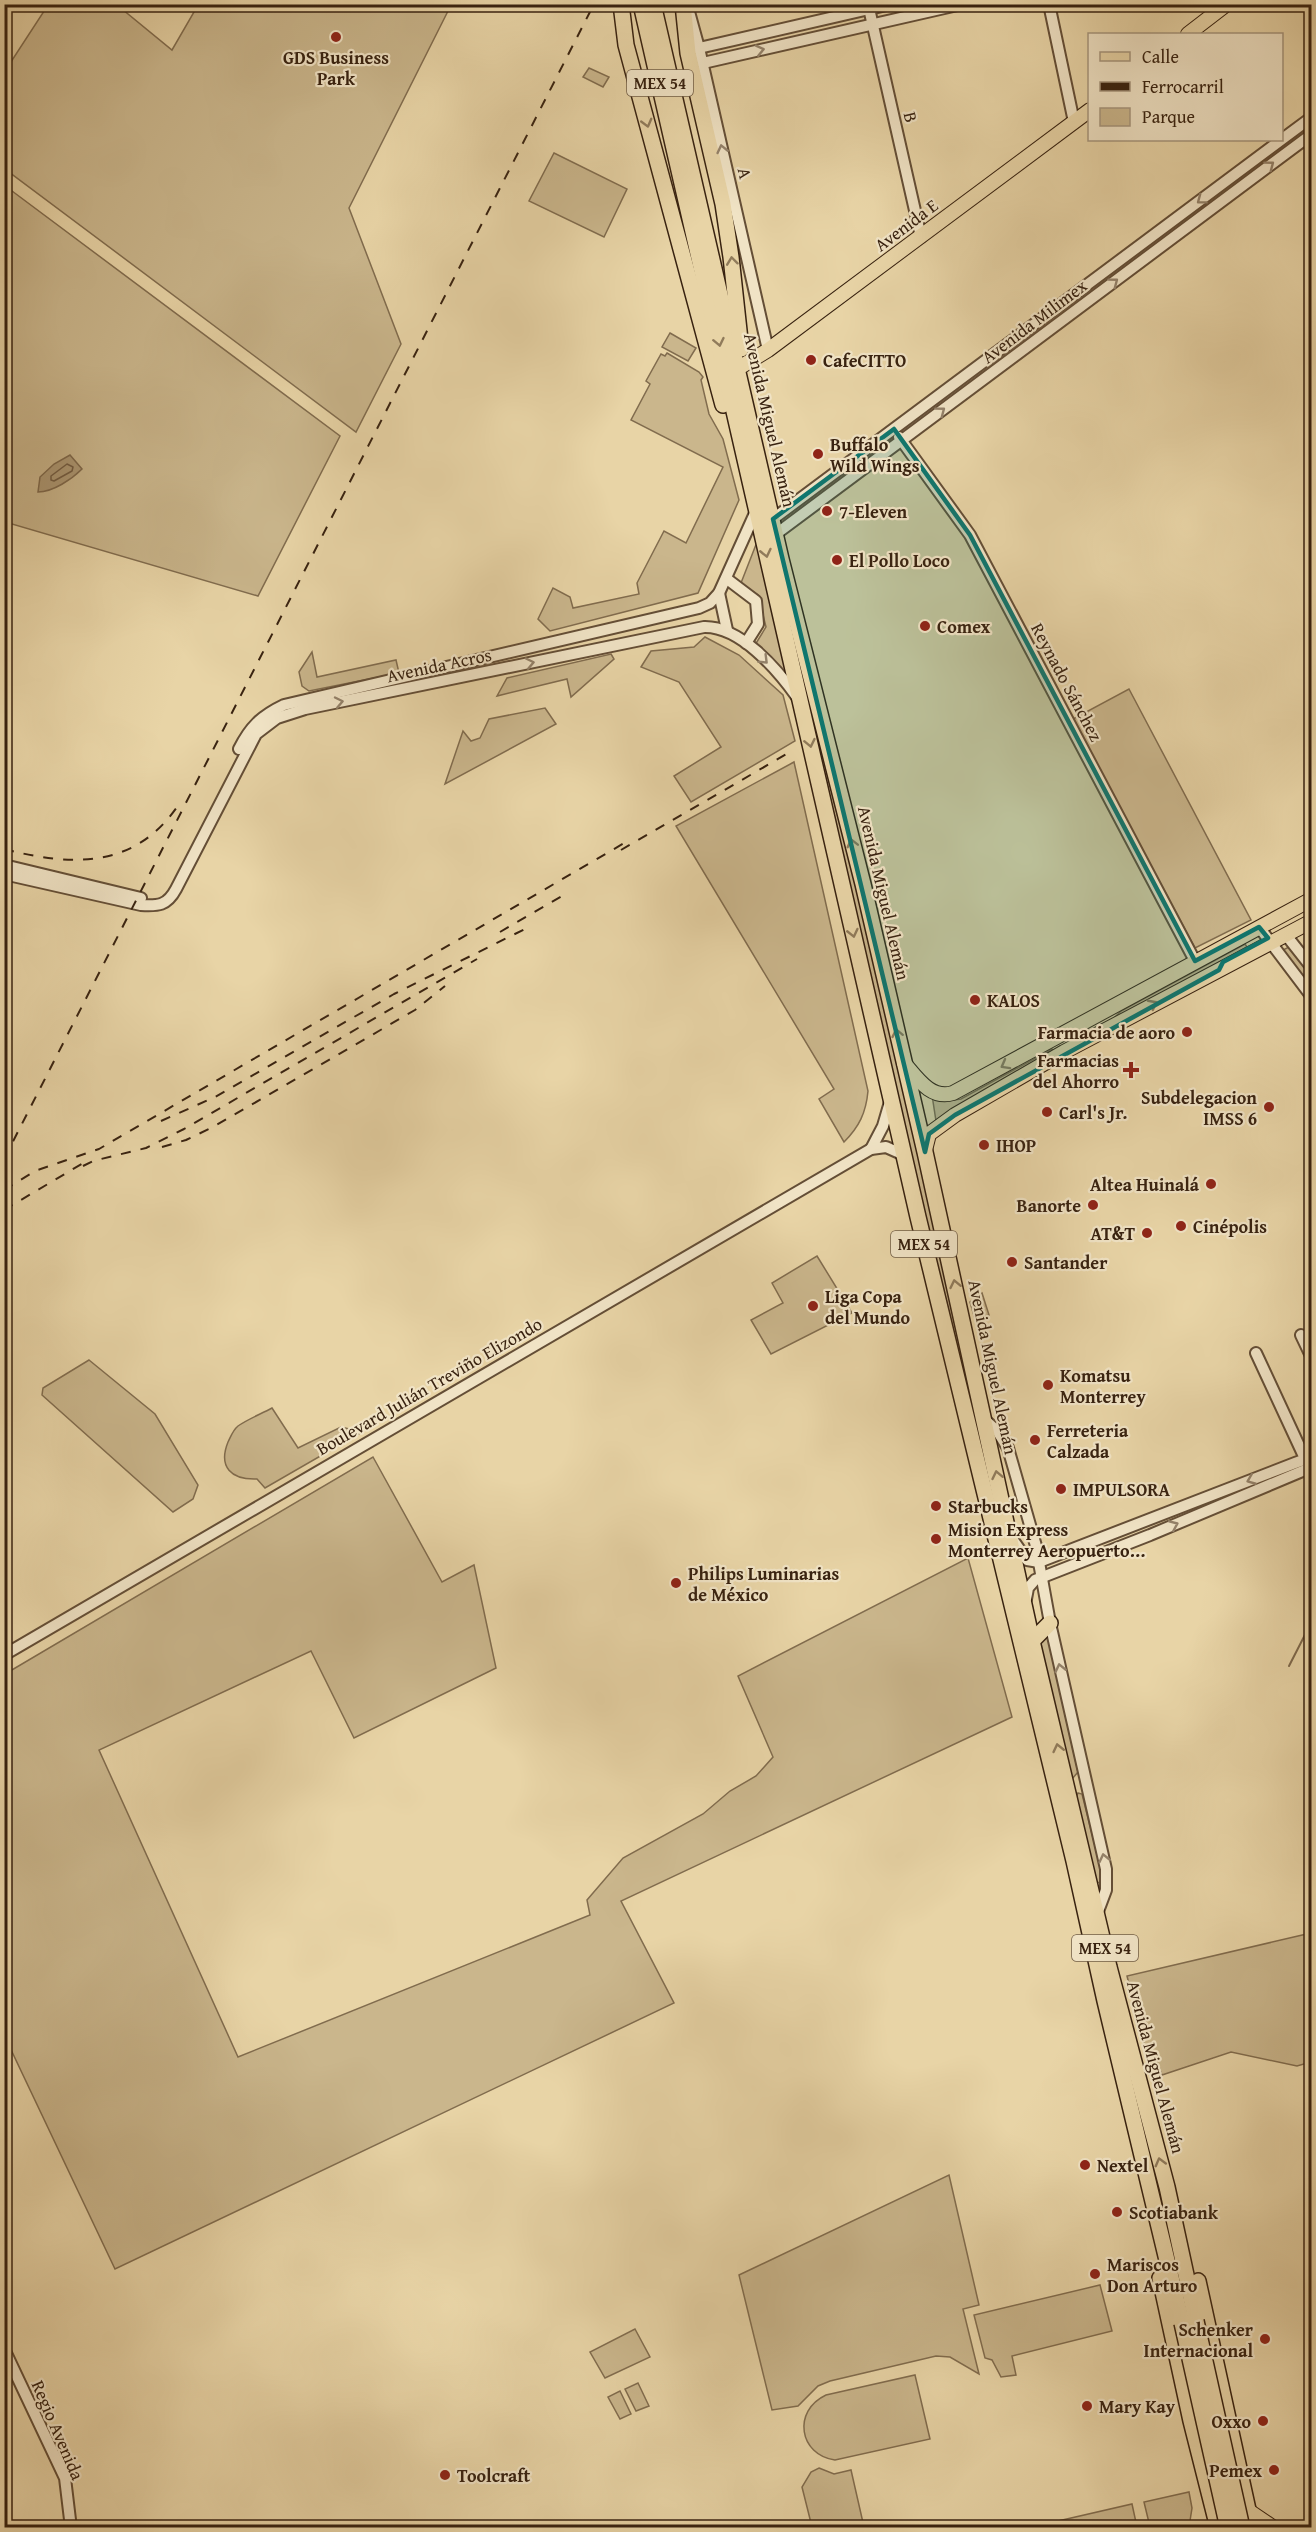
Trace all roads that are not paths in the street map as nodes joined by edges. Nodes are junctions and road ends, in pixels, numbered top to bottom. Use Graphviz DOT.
graph roads {
  1 [pos="614,4"];
  2 [pos="621,4"];
  3 [pos="642,4"];
  4 [pos="653,4"];
  5 [pos="685,4"];
  6 [pos="891,4"];
  7 [pos="962,4"];
  8 [pos="1049,4"];
  9 [pos="1227,4"];
  10 [pos="869,7"];
  11 [pos="873,24"];
  12 [pos="1189,33"];
  13 [pos="626,45"];
  14 [pos="699,48"];
  15 [pos="703,63"];
  16 [pos="1088,111"];
  17 [pos="1311,117"];
  18 [pos="1074,122"];
  19 [pos="1311,134"];
  20 [pos="1283,138"];
  21 [pos="1279,141"];
  22 [pos="684,161"];
  23 [pos="921,237"];
  24 [pos="768,350"];
  25 [pos="742,366"];
  26 [pos="740,382"];
  27 [pos="894,429"];
  28 [pos="740,439"];
  29 [pos="902,440"];
  30 [pos="756,511"];
  31 [pos="774,527"];
  32 [pos="727,579"];
  33 [pos="719,593"];
  34 [pos="647,620"];
  35 [pos="610,629"];
  36 [pos="727,630"];
  37 [pos="651,638"];
  38 [pos="746,643"];
  39 [pos="612,646"];
  40 [pos="802,703"];
  41 [pos="196,844"];
  42 [pos="4,865"];
  43 [pos="13,873"];
  44 [pos="1311,899"];
  45 [pos="1311,921"];
  46 [pos="1286,934"];
  47 [pos="1265,935"];
  48 [pos="1195,961"];
  49 [pos="1311,968"];
  50 [pos="1151,985"];
  51 [pos="1311,997"];
  52 [pos="904,1063"];
  53 [pos="990,1094"];
  54 [pos="891,1099"];
  55 [pos="871,1149"];
  56 [pos="925,1152"];
  57 [pos="904,1155"];
  58 [pos="1301,1335"];
  59 [pos="1256,1353"];
  60 [pos="1311,1358"];
  61 [pos="985,1420"];
  62 [pos="1310,1466"];
  63 [pos="1010,1535"];
  64 [pos="1039,1562"];
  65 [pos="1042,1577"];
  66 [pos="1026,1611"];
  67 [pos="1050,1623"];
  68 [pos="1032,1641"];
  69 [pos="4,1655"];
  70 [pos="1096,1914"];
  71 [pos="1167,2187"];
  72 [pos="1161,2234"];
  73 [pos="1189,2322"];
  74 [pos="4,2349"];
  75 [pos="1213,2503"];
  76 [pos="1247,2504"];
  77 [pos="1219,2526"];
  78 [pos="71,2528"];
  79 [pos="1242,2528"];
  80 [pos="1252,2528"];
  81 [pos="1274,2528"];
  1 -- 13 [label="highway"];
  2 -- 13 [label="highway"];
  3 -- 22 [label="highway, Avenida Miguel Alemán / MEX 54"];
  4 -- 22 [label="highway, Avenida Miguel Alemán / MEX 54"];
  5 -- 14 [label="street, A"];
  25 -- 5 [label="highway, one-way"];
  6 -- 10 [label="street"];
  7 -- 11 [label="street"];
  8 -- 18 [label="street"];
  9 -- 12 [label="main road"];
  10 -- 11 [label="street, B"];
  10 -- 14 [label="street"];
  15 -- 11 [label="street, one-way"];
  11 -- 23 [label="street, B"];
  13 -- 28 [label="highway, one-way"];
  14 -- 15 [label="street, A"];
  24 -- 15 [label="street, A, one-way"];
  16 -- 18 [label="main road, Avenida E"];
  17 -- 20 [label="street, Avenida Milimex, one-way"];
  18 -- 23 [label="main road, Avenida E"];
  29 -- 19 [label="street, Avenida Milimex, one-way"];
  21 -- 27 [label="street, Avenida Milimex, one-way"];
  22 -- 26 [label="highway, Avenida Miguel Alemán / MEX 54"];
  22 -- 28 [label="highway, Avenida Miguel Alemán / MEX 54, one-way"];
  23 -- 24 [label="main road, Avenida E"];
  24 -- 25 [label="main road, Avenida E"];
  25 -- 26 [label="highway"];
  26 -- 31 [label="highway, Avenida Miguel Alemán / MEX 54"];
  27 -- 29 [label="street, Reynado Sánchez"];
  27 -- 31 [label="street, Avenida Milimex"];
  28 -- 30 [label="highway, Avenida Miguel Alemán / MEX 54"];
  29 -- 31 [label="street, Avenida Milimex"];
  29 -- 48 [label="street, Reynado Sánchez"];
  30 -- 32 [label="street, Avenida Acros"];
  30 -- 40 [label="highway, Avenida Miguel Alemán / MEX 54, one-way"];
  52 -- 31 [label="highway, Avenida Miguel Alemán / MEX 54, one-way"];
  32 -- 33 [label="street, Avenida Acros"];
  32 -- 38 [label="street"];
  33 -- 34 [label="street, Avenida Acros"];
  33 -- 36 [label="street"];
  34 -- 35 [label="street, Avenida Acros"];
  34 -- 37 [label="street"];
  35 -- 39 [label="street"];
  35 -- 41 [label="street, Avenida Acros"];
  36 -- 37 [label="street, Avenida Acros"];
  36 -- 38 [label="street"];
  37 -- 39 [label="street, Avenida Acros"];
  38 -- 40 [label="street, one-way"];
  41 -- 39 [label="street, Avenida Acros, one-way"];
  40 -- 54 [label="highway, Avenida Miguel Alemán / MEX 54, one-way"];
  41 -- 43 [label="street, Avenida Acros"];
  42 -- 43 [label="street"];
  44 -- 47 [label="main road"];
  45 -- 46 [label="main road"];
  46 -- 47 [label="main road"];
  46 -- 49 [label="street"];
  47 -- 48 [label="main road"];
  47 -- 51 [label="street"];
  53 -- 47 [label="main road, one-way"];
  48 -- 50 [label="main road"];
  50 -- 52 [label="main road, one-way"];
  50 -- 53 [label="main road"];
  52 -- 56 [label="highway, Avenida Miguel Alemán / MEX 54"];
  53 -- 56 [label="main road"];
  54 -- 55 [label="street"];
  54 -- 57 [label="highway, Avenida Miguel Alemán / MEX 54"];
  55 -- 57 [label="street"];
  55 -- 69 [label="street, Boulevard Julián Treviño Elizondo"];
  61 -- 56 [label="highway, Avenida Miguel Alemán / MEX 54, one-way"];
  57 -- 72 [label="highway, Avenida Miguel Alemán / MEX 54"];
  58 -- 60 [label="street"];
  59 -- 62 [label="street"];
  63 -- 61 [label="highway, Avenida Miguel Alemán / MEX 54, one-way"];
  61 -- 64 [label="street"];
  62 -- 64 [label="street, one-way"];
  65 -- 62 [label="street, one-way"];
  63 -- 64 [label="street"];
  63 -- 66 [label="highway, Avenida Miguel Alemán / MEX 54"];
  64 -- 65 [label="street"];
  65 -- 66 [label="street"];
  65 -- 67 [label="street"];
  66 -- 68 [label="highway, Avenida Miguel Alemán / MEX 54"];
  67 -- 68 [label="highway"];
  70 -- 67 [label="street, one-way"];
  70 -- 68 [label="highway, Avenida Miguel Alemán / MEX 54, one-way"];
  71 -- 70 [label="highway, Avenida Miguel Alemán / MEX 54, one-way"];
  71 -- 73 [label="highway, Avenida Miguel Alemán / MEX 54"];
  71 -- 76 [label="highway"];
  72 -- 73 [label="highway, Avenida Miguel Alemán / MEX 54"];
  72 -- 75 [label="highway"];
  73 -- 77 [label="highway, Avenida Miguel Alemán / MEX 54, bridge"];
  73 -- 79 [label="highway, Avenida Miguel Alemán / MEX 54, bridge"];
  74 -- 78 [label="street, Regio Avenida"];
  75 -- 76 [label="highway"];
  75 -- 77 [label="highway"];
  76 -- 80 [label="highway"];
  76 -- 81 [label="main road"];
}
